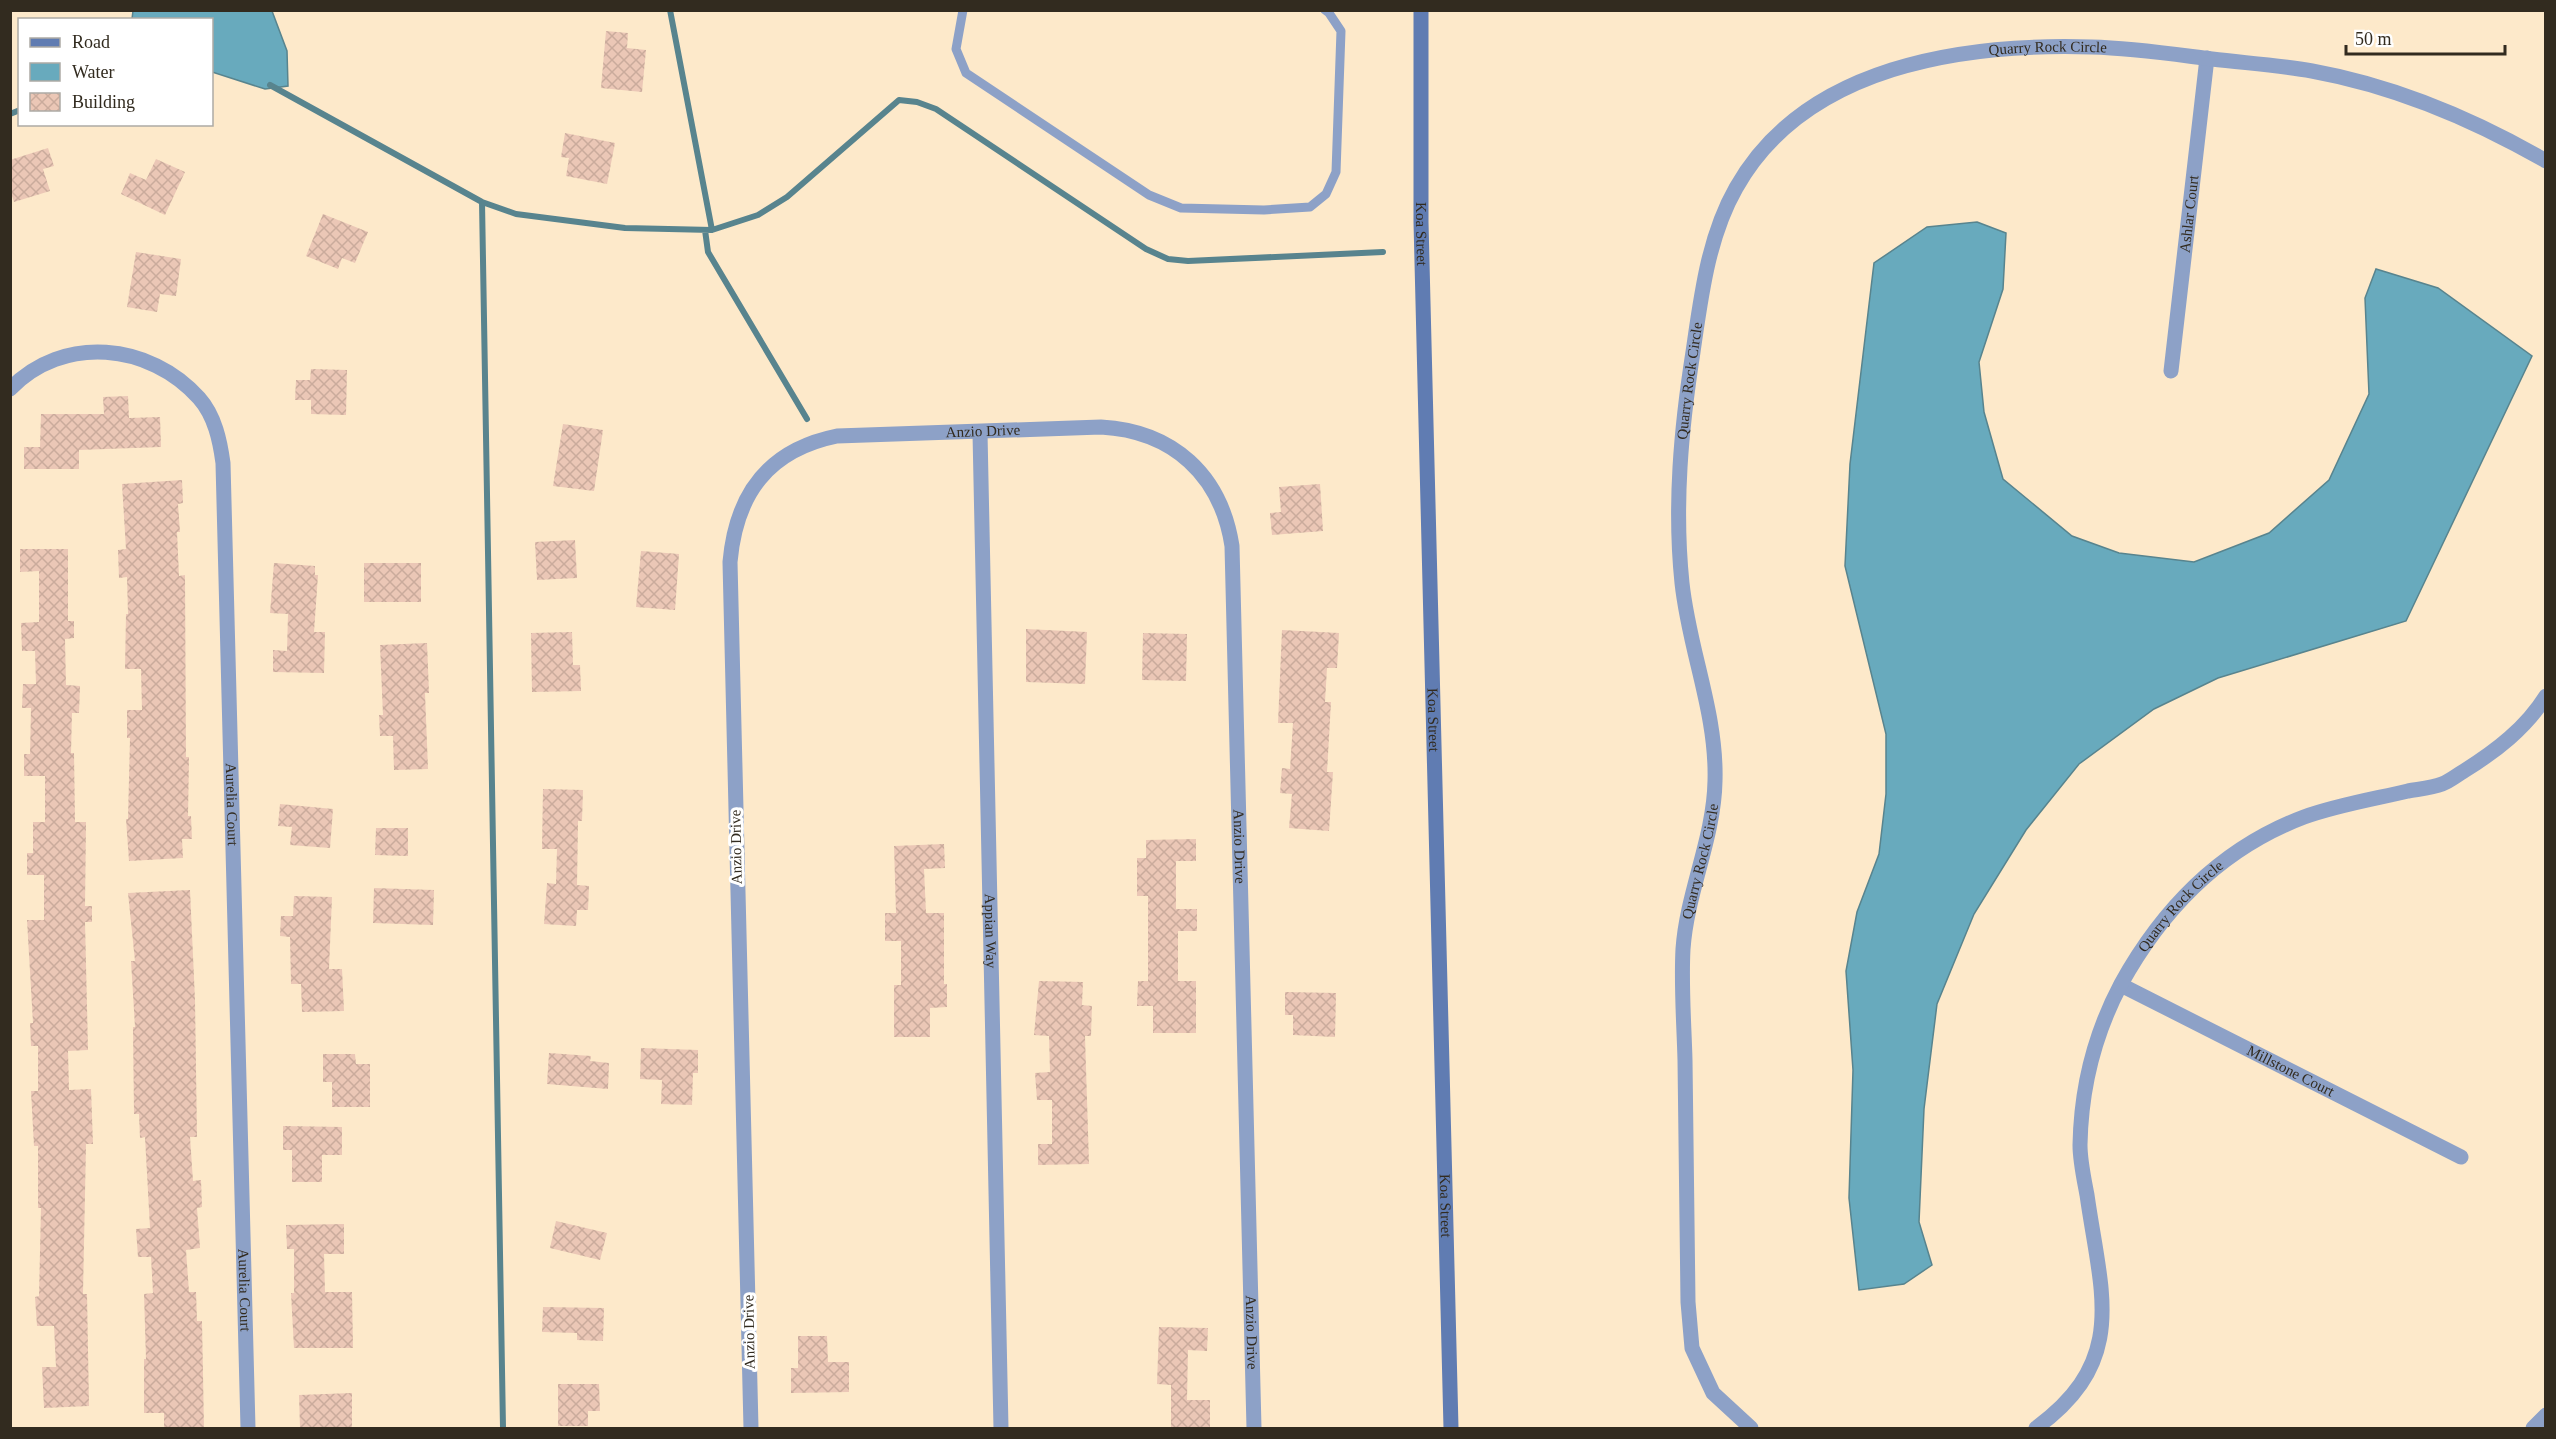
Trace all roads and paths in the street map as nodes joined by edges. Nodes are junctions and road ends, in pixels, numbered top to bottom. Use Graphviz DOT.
graph roads {
  1 [pos="963,10"];
  2 [pos="1325,10"];
  3 [pos="1422,10"];
  4 [pos="2207,58"];
  5 [pos="2546,161"];
  6 [pos="2171,371"];
  7 [pos="10,389"];
  8 [pos="980,433"];
  9 [pos="2546,696"];
  10 [pos="2121,985"];
  11 [pos="2461,1157"];
  12 [pos="2546,1415"];
  13 [pos="248,1428"];
  14 [pos="751,1428"];
  15 [pos="1001,1428"];
  16 [pos="1254,1428"];
  17 [pos="1451,1428"];
  18 [pos="1751,1428"];
  19 [pos="2036,1428"];
  20 [pos="2533,1428"];
  1 -- 2 [label="lane"];
  3 -- 17 [label="main road, Koa Street"];
  4 -- 5 [label="street, Quarry Rock Circle"];
  4 -- 6 [label="street, Ashlar Court"];
  4 -- 18 [label="street, Quarry Rock Circle"];
  7 -- 13 [label="street, Aurelia Court"];
  8 -- 14 [label="street, Anzio Drive"];
  8 -- 15 [label="street, Appian Way"];
  8 -- 16 [label="street, Anzio Drive"];
  9 -- 10 [label="street, Quarry Rock Circle"];
  10 -- 11 [label="street, Millstone Court"];
  10 -- 19 [label="street, Quarry Rock Circle"];
  12 -- 20 [label="street"];
}
